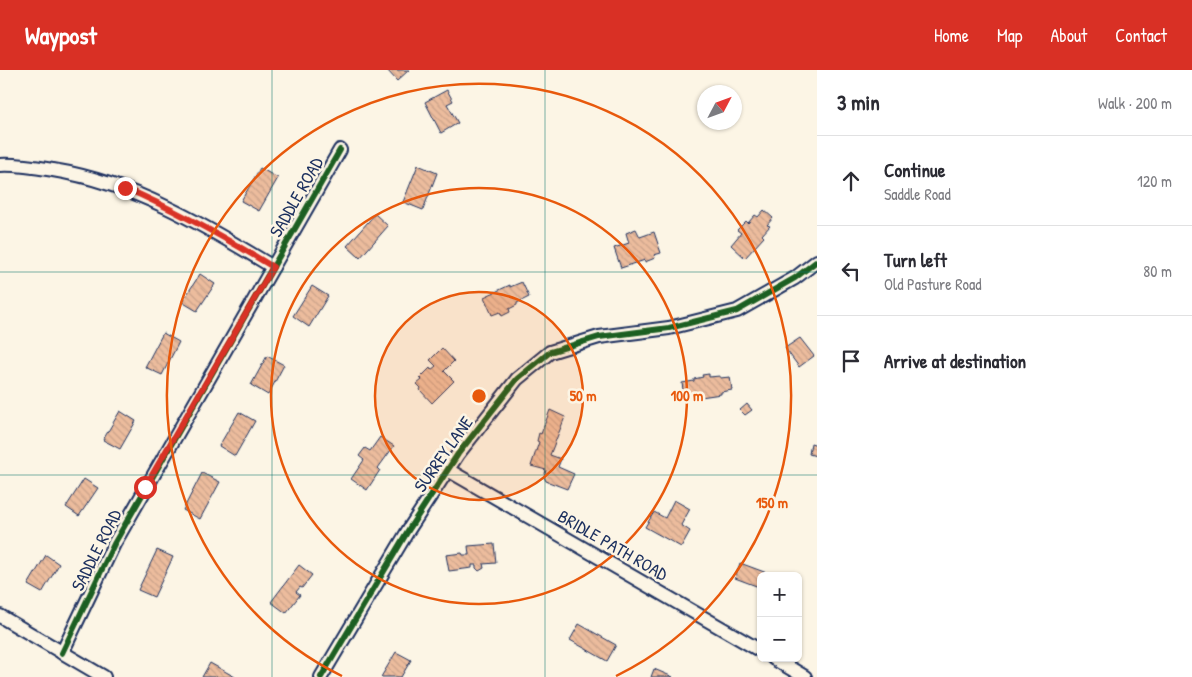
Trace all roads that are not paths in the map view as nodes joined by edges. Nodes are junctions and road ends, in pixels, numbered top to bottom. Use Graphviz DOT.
graph roads {
  1 [pos="340,150"];
  2 [pos="0,165"];
  3 [pos="817,262"];
  4 [pos="273,267"];
  5 [pos="448,470"];
  6 [pos="0,616"];
  7 [pos="757,649"];
  8 [pos="62,652"];
  9 [pos="780,662"];
  10 [pos="104,677"];
  11 [pos="322,677"];
  12 [pos="805,677"];
  1 -- 4 [label="street, SADDLE ROAD"];
  2 -- 4 [label="street"];
  3 -- 5 [label="street, SURREY LANE"];
  4 -- 8 [label="street, SADDLE ROAD"];
  5 -- 7 [label="street, BRIDLE PATH ROAD"];
  5 -- 11 [label="street, SURREY LANE"];
  6 -- 8 [label="street"];
  8 -- 10 [label="street"];
  9 -- 12 [label="street"];
}
